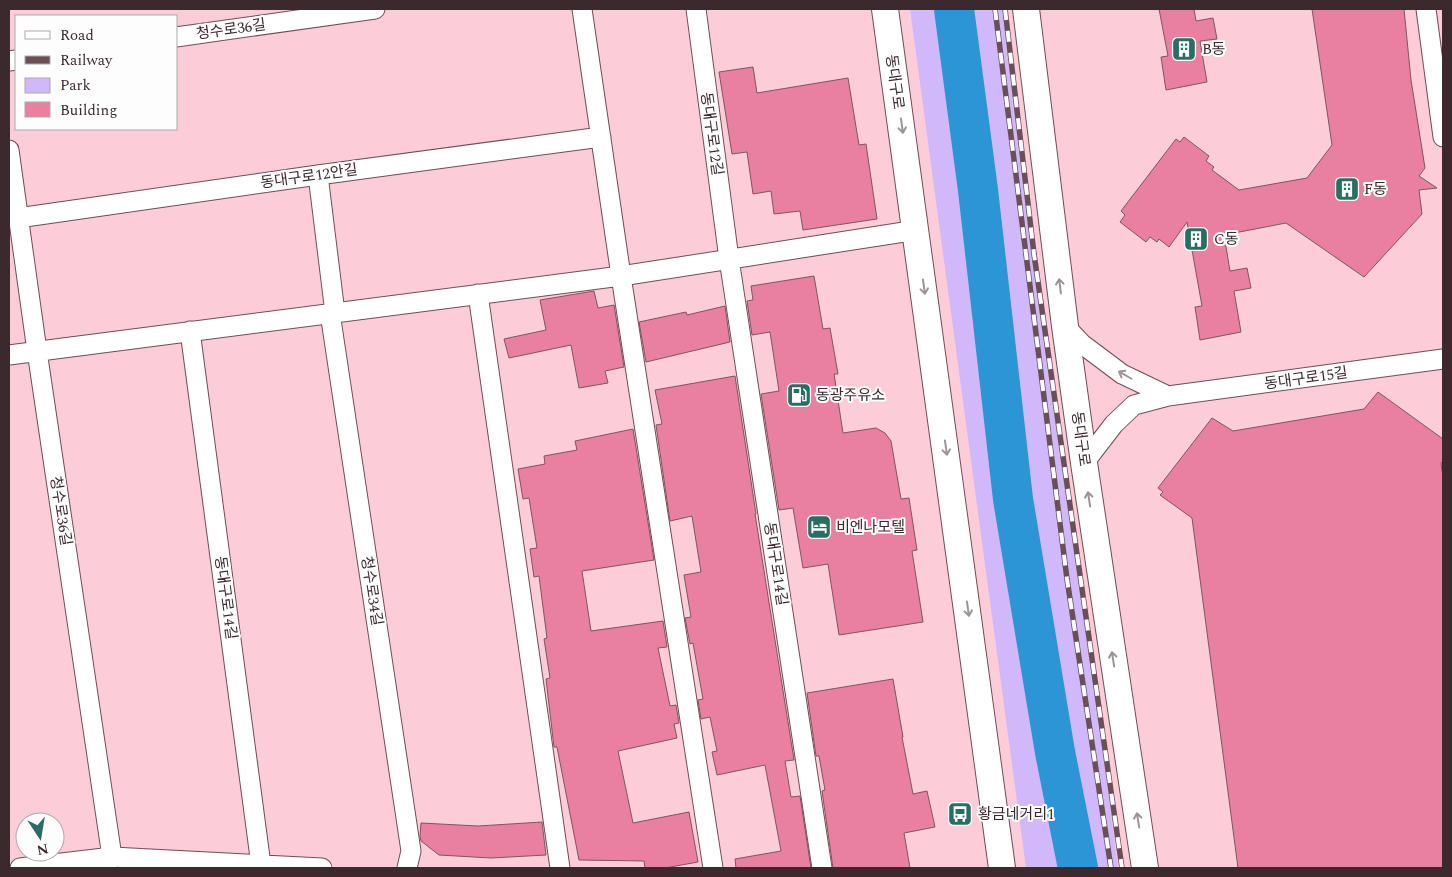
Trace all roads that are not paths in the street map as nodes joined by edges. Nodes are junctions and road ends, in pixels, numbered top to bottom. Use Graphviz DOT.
graph roads {
  1 [pos="375,9"];
  2 [pos="582,9"];
  3 [pos="696,9"];
  4 [pos="885,9"];
  5 [pos="1026,9"];
  6 [pos="1426,9"];
  7 [pos="178,37"];
  8 [pos="601,137"];
  9 [pos="1443,137"];
  10 [pos="9,150"];
  11 [pos="318,175"];
  12 [pos="18,218"];
  13 [pos="917,230"];
  14 [pos="729,259"];
  15 [pos="621,276"];
  16 [pos="478,294"];
  17 [pos="333,313"];
  18 [pos="1065,326"];
  19 [pos="190,331"];
  20 [pos="37,351"];
  21 [pos="9,355"];
  22 [pos="1443,359"];
  23 [pos="1168,396"];
  24 [pos="1084,463"];
  25 [pos="108,863"];
  26 [pos="262,865"];
  27 [pos="20,868"];
  28 [pos="322,868"];
  29 [pos="407,868"];
  30 [pos="560,868"];
  31 [pos="713,868"];
  32 [pos="822,868"];
  33 [pos="1002,868"];
  34 [pos="1145,868"];
  1 -- 7 [label="street, 청수로36길"];
  2 -- 8 [label="street"];
  3 -- 14 [label="street, 동대구로12길"];
  4 -- 13 [label="main road, 동대구로, one-way"];
  18 -- 5 [label="main road, 동대구로, one-way"];
  6 -- 9 [label="street"];
  8 -- 11 [label="street, 동대구로12안길"];
  8 -- 15 [label="street"];
  10 -- 12 [label="street, 청수로36길"];
  11 -- 12 [label="street, 동대구로12안길"];
  11 -- 17 [label="street"];
  12 -- 20 [label="street, 청수로36길"];
  13 -- 14 [label="street"];
  13 -- 33 [label="main road, 동대구로, one-way"];
  14 -- 15 [label="street"];
  14 -- 32 [label="street, 동대구로14길"];
  15 -- 16 [label="street"];
  15 -- 31 [label="street"];
  16 -- 17 [label="street"];
  16 -- 30 [label="street"];
  17 -- 19 [label="street"];
  17 -- 29 [label="street, 청수로34길"];
  23 -- 18 [label="street, one-way"];
  18 -- 24 [label="main road, 동대구로"];
  19 -- 20 [label="street"];
  19 -- 26 [label="street, 동대구로14길"];
  20 -- 21 [label="street"];
  20 -- 25 [label="street, 청수로36길"];
  22 -- 23 [label="street, 동대구로15길"];
  23 -- 24 [label="street, 동대구로15길"];
  34 -- 24 [label="main road, 동대구로, one-way"];
  25 -- 26 [label="street"];
  25 -- 27 [label="street"];
  26 -- 28 [label="street"];
}
